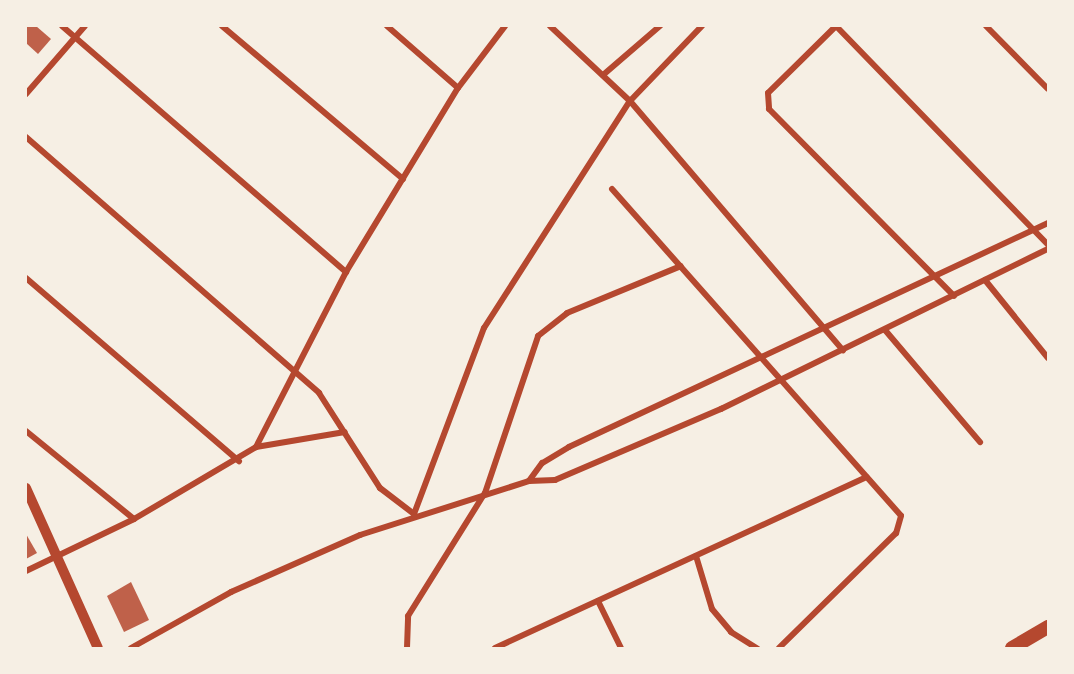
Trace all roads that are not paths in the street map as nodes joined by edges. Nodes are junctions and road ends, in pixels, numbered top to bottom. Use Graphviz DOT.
graph roads {
  1 [pos="62,26"];
  2 [pos="85,26"];
  3 [pos="222,26"];
  4 [pos="387,26"];
  5 [pos="505,26"];
  6 [pos="550,26"];
  7 [pos="660,26"];
  8 [pos="702,26"];
  9 [pos="836,26"];
  10 [pos="986,26"];
  11 [pos="75,37"];
  12 [pos="603,75"];
  13 [pos="458,88"];
  14 [pos="1048,89"];
  15 [pos="26,94"];
  16 [pos="630,101"];
  17 [pos="26,137"];
  18 [pos="403,179"];
  19 [pos="612,189"];
  20 [pos="1048,223"];
  21 [pos="1036,230"];
  22 [pos="1048,247"];
  23 [pos="681,266"];
  24 [pos="346,272"];
  25 [pos="26,278"];
  26 [pos="938,278"];
  27 [pos="985,280"];
  28 [pos="954,296"];
  29 [pos="828,330"];
  30 [pos="885,330"];
  31 [pos="843,350"];
  32 [pos="1048,358"];
  33 [pos="763,360"];
  34 [pos="294,370"];
  35 [pos="781,380"];
  36 [pos="26,431"];
  37 [pos="345,432"];
  38 [pos="980,442"];
  39 [pos="256,447"];
  40 [pos="238,461"];
  41 [pos="867,477"];
  42 [pos="529,481"];
  43 [pos="26,488"];
  44 [pos="485,493"];
  45 [pos="414,514"];
  46 [pos="134,519"];
  47 [pos="57,556"];
  48 [pos="696,556"];
  49 [pos="26,571"];
  50 [pos="598,601"];
  51 [pos="1048,627"];
  52 [pos="510,645"];
  53 [pos="98,648"];
  54 [pos="131,648"];
  55 [pos="406,648"];
  56 [pos="495,648"];
  57 [pos="621,648"];
  58 [pos="757,648"];
  59 [pos="779,648"];
  60 [pos="1012,648"];
  1 -- 11 [label="street"];
  2 -- 11 [label="street"];
  3 -- 18 [label="street"];
  4 -- 13 [label="street"];
  5 -- 13 [label="street"];
  6 -- 12 [label="street"];
  7 -- 12 [label="street"];
  8 -- 16 [label="street"];
  9 -- 21 [label="street"];
  9 -- 26 [label="street"];
  10 -- 14 [label="street"];
  11 -- 15 [label="street"];
  11 -- 24 [label="street"];
  12 -- 16 [label="street"];
  13 -- 18 [label="street"];
  16 -- 29 [label="street"];
  16 -- 45 [label="street"];
  17 -- 34 [label="street"];
  18 -- 24 [label="street"];
  19 -- 23 [label="street"];
  20 -- 21 [label="street"];
  21 -- 22 [label="street"];
  21 -- 26 [label="street"];
  22 -- 27 [label="street"];
  23 -- 33 [label="street"];
  23 -- 44 [label="street"];
  24 -- 34 [label="street"];
  25 -- 40 [label="street"];
  26 -- 28 [label="street"];
  26 -- 29 [label="street"];
  27 -- 28 [label="street"];
  27 -- 32 [label="street"];
  28 -- 30 [label="street"];
  29 -- 31 [label="street"];
  29 -- 33 [label="street"];
  30 -- 31 [label="street"];
  30 -- 38 [label="street"];
  31 -- 35 [label="street"];
  33 -- 35 [label="street"];
  33 -- 42 [label="street"];
  34 -- 37 [label="street"];
  34 -- 39 [label="street"];
  35 -- 41 [label="street"];
  35 -- 42 [label="street"];
  36 -- 46 [label="street"];
  37 -- 39 [label="street"];
  37 -- 45 [label="street"];
  39 -- 40 [label="street"];
  40 -- 46 [label="street"];
  41 -- 48 [label="street"];
  41 -- 59 [label="street"];
  42 -- 44 [label="street"];
  43 -- 47 [label="street"];
  44 -- 45 [label="street"];
  44 -- 55 [label="street"];
  45 -- 54 [label="street"];
  46 -- 47 [label="street"];
  47 -- 49 [label="street"];
  47 -- 53 [label="street"];
  48 -- 50 [label="street"];
  48 -- 58 [label="street"];
  50 -- 52 [label="street"];
  50 -- 57 [label="street"];
  51 -- 60 [label="highway"];
  52 -- 56 [label="street"];
}
